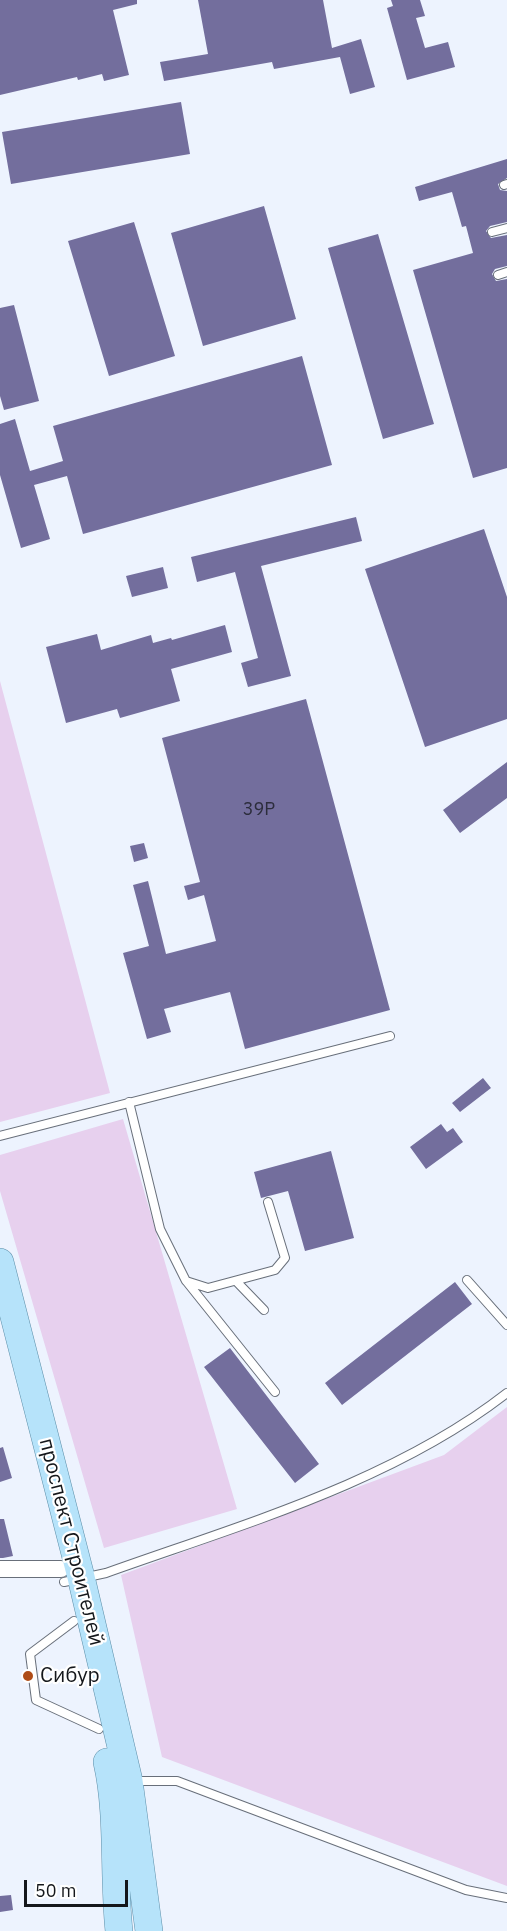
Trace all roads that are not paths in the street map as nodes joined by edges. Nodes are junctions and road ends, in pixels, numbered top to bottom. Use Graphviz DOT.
graph roads {
  1 [pos="507,228"];
  2 [pos="492,232"];
  3 [pos="390,1036"];
  4 [pos="129,1102"];
  5 [pos="0,1136"];
  6 [pos="268,1202"];
  7 [pos="0,1262"];
  8 [pos="467,1280"];
  9 [pos="186,1281"];
  10 [pos="236,1281"];
  11 [pos="264,1310"];
  12 [pos="507,1325"];
  13 [pos="0,1327"];
  14 [pos="275,1392"];
  15 [pos="507,1393"];
  16 [pos="0,1569"];
  17 [pos="69,1576"];
  18 [pos="74,1621"];
  19 [pos="99,1729"];
  20 [pos="121,1783"];
  21 [pos="145,1882"];
  22 [pos="114,1885"];
  23 [pos="507,1898"];
  24 [pos="118,1931"];
  25 [pos="149,1931"];
  1 -- 2 [label="lane"];
  3 -- 4 [label="lane"];
  4 -- 5 [label="lane"];
  4 -- 9 [label="lane"];
  6 -- 10 [label="lane"];
  7 -- 17 [label="main road, проспект Строителей"];
  8 -- 12 [label="lane"];
  9 -- 10 [label="lane"];
  9 -- 14 [label="lane"];
  10 -- 11 [label="lane"];
  13 -- 17 [label="main road, проспект Строителей"];
  15 -- 17 [label="lane"];
  16 -- 17 [label="street"];
  17 -- 18 [label="main road, проспект Строителей"];
  17 -- 20 [label="main road, проспект Строителей"];
  18 -- 19 [label="main road, проспект Строителей"];
  18 -- 19 [label="lane"];
  19 -- 20 [label="main road, проспект Строителей"];
  20 -- 21 [label="main road, проспект Строителей"];
  20 -- 22 [label="main road, проспект Строителей"];
  20 -- 23 [label="lane"];
  21 -- 22 [label="street"];
  21 -- 25 [label="main road, проспект Строителей"];
  22 -- 24 [label="main road, проспект Строителей"];
}
